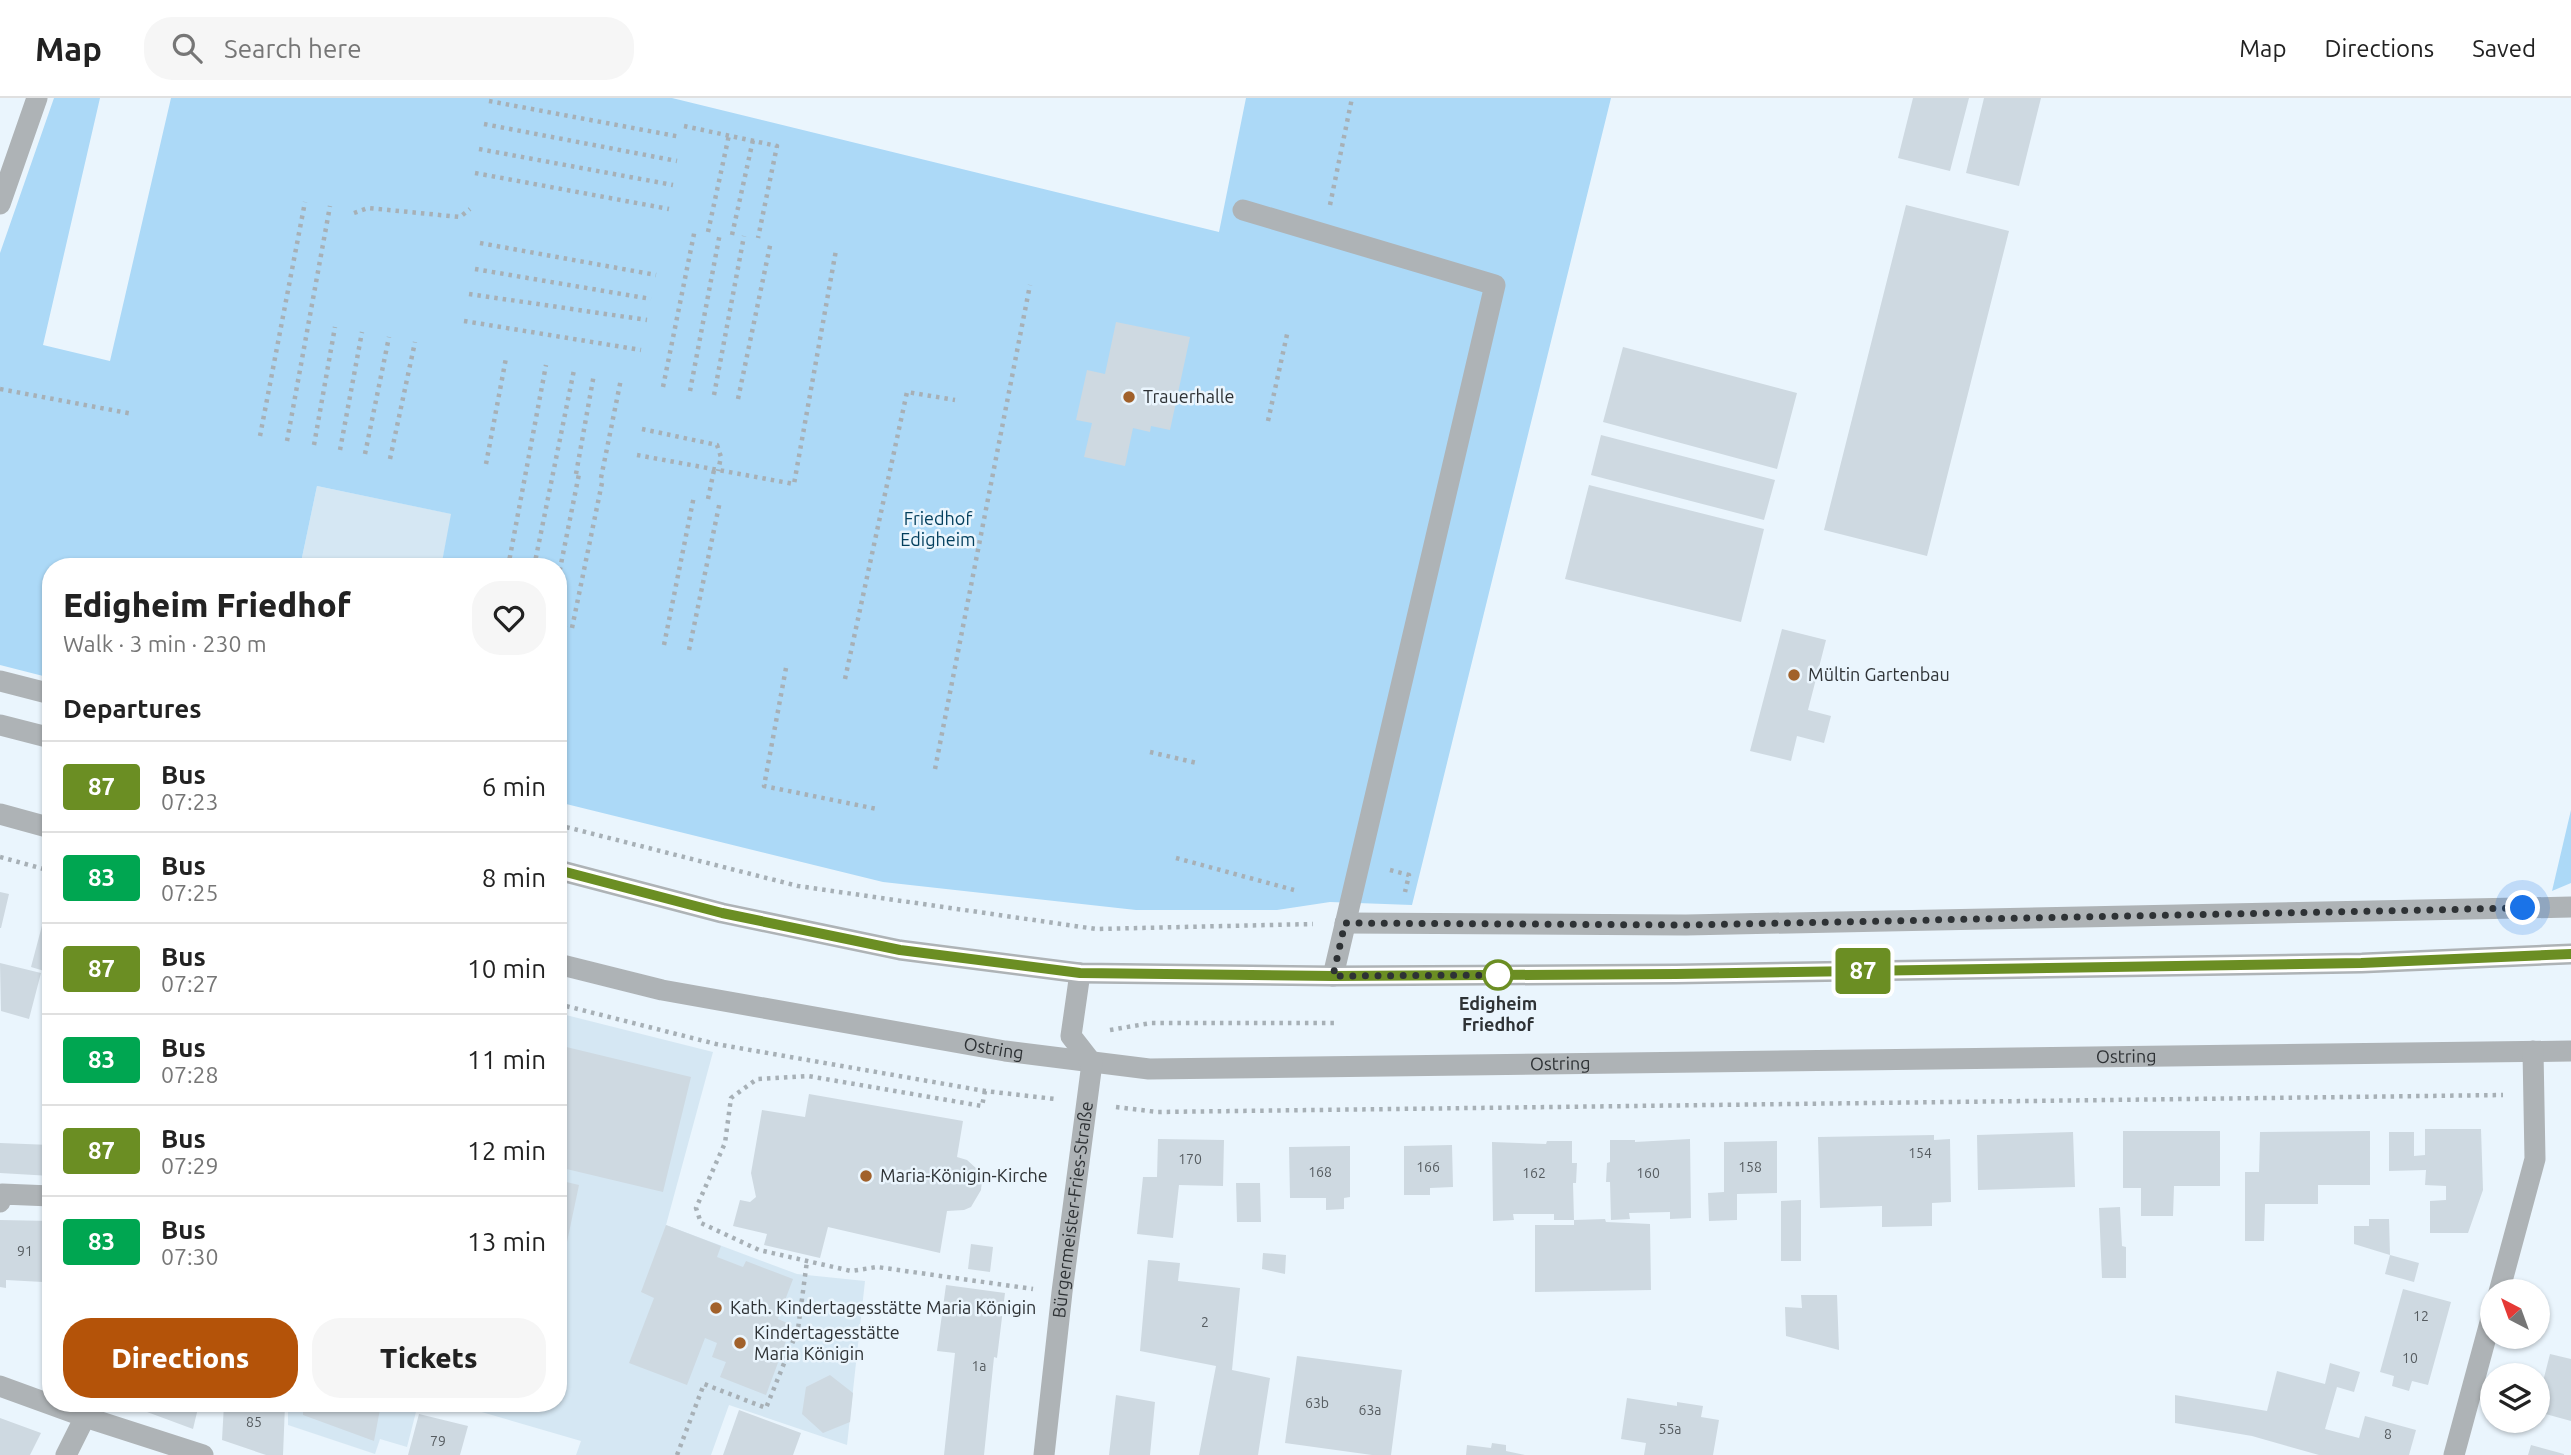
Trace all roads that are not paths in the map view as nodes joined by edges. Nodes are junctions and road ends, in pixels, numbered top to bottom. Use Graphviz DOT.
graph roads {
  1 [pos="37,98"];
  2 [pos="0,204"];
  3 [pos="1243,210"];
  4 [pos="0,681"];
  5 [pos="42,692"];
  6 [pos="0,725"];
  7 [pos="42,736"];
  8 [pos="0,814"];
  9 [pos="42,826"];
  10 [pos="567,872"];
  11 [pos="2571,907"];
  12 [pos="1345,923"];
  13 [pos="2571,954"];
  14 [pos="567,966"];
  15 [pos="1080,973"];
  16 [pos="1333,976"];
  17 [pos="2533,1051"];
  18 [pos="2571,1051"];
  19 [pos="1092,1063"];
  20 [pos="42,1196"];
  21 [pos="0,1202"];
  22 [pos="2502,1279"];
  23 [pos="2483,1349"];
  24 [pos="0,1386"];
  25 [pos="42,1401"];
  26 [pos="71,1412"];
  27 [pos="85,1417"];
  28 [pos="66,1455"];
  29 [pos="203,1455"];
  30 [pos="1044,1455"];
  31 [pos="2454,1455"];
  1 -- 2 [label="street"];
  3 -- 12 [label="street"];
  4 -- 5 [label="street"];
  6 -- 7 [label="street"];
  8 -- 9 [label="street"];
  10 -- 15 [label="street"];
  11 -- 12 [label="street"];
  12 -- 16 [label="street"];
  13 -- 16 [label="street"];
  14 -- 19 [label="street, Ostring"];
  15 -- 16 [label="street"];
  15 -- 19 [label="street"];
  17 -- 18 [label="street, Ostring"];
  17 -- 19 [label="street, Ostring"];
  17 -- 22 [label="street"];
  19 -- 30 [label="street, Bürgermeister-Fries-Straße"];
  20 -- 21 [label="street"];
  23 -- 31 [label="street"];
  24 -- 25 [label="street"];
  26 -- 27 [label="street"];
  27 -- 28 [label="street"];
  27 -- 29 [label="street"];
}
